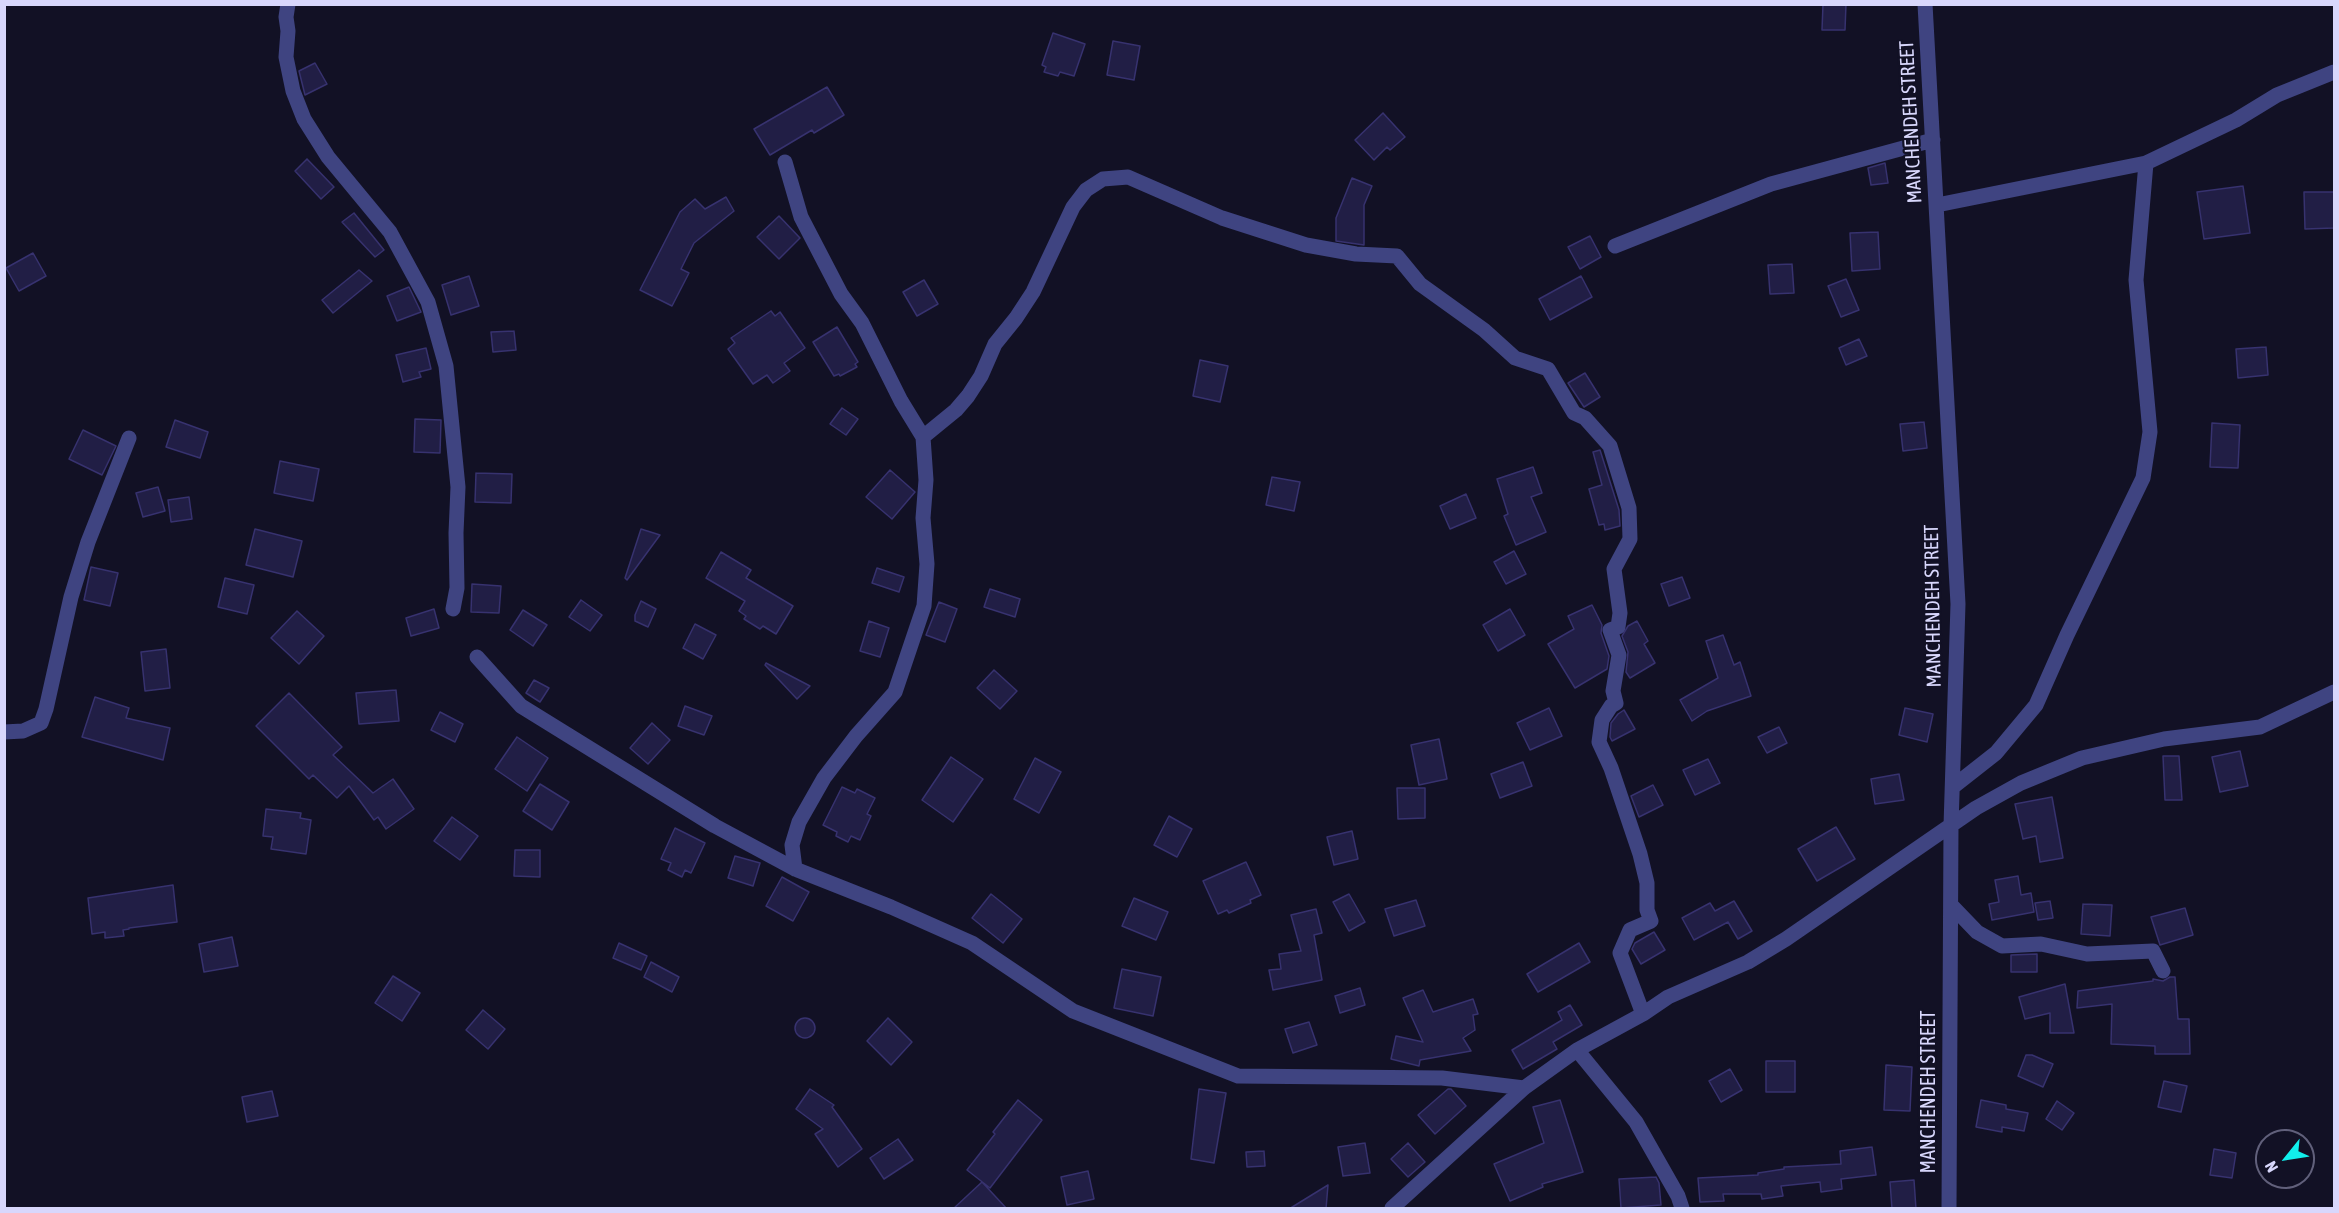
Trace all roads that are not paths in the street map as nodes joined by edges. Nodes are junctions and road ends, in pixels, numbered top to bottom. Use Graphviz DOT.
graph roads {
  1 [pos="288,4"];
  2 [pos="1924,4"];
  3 [pos="2334,72"];
  4 [pos="1933,140"];
  5 [pos="785,162"];
  6 [pos="2146,163"];
  7 [pos="1937,205"];
  8 [pos="1615,246"];
  9 [pos="923,437"];
  10 [pos="129,438"];
  11 [pos="453,609"];
  12 [pos="477,657"];
  13 [pos="2334,692"];
  14 [pos="4,732"];
  15 [pos="1953,786"];
  16 [pos="1951,826"];
  17 [pos="795,869"];
  18 [pos="1951,905"];
  19 [pos="2163,971"];
  20 [pos="1643,1014"];
  21 [pos="1577,1050"];
  22 [pos="1524,1088"];
  23 [pos="1392,1209"];
  24 [pos="1682,1209"];
  25 [pos="1949,1209"];
  1 -- 11 [label="street"];
  2 -- 4 [label="street, MANCHENDEH STREET"];
  3 -- 6 [label="street"];
  4 -- 7 [label="street, MANCHENDEH STREET"];
  4 -- 8 [label="street"];
  5 -- 9 [label="street"];
  6 -- 7 [label="street"];
  6 -- 15 [label="street"];
  7 -- 15 [label="street, MANCHENDEH STREET"];
  9 -- 17 [label="street"];
  9 -- 20 [label="street"];
  10 -- 14 [label="street"];
  12 -- 17 [label="street"];
  13 -- 16 [label="street"];
  15 -- 16 [label="street, MANCHENDEH STREET"];
  16 -- 18 [label="street, MANCHENDEH STREET"];
  16 -- 20 [label="street"];
  17 -- 22 [label="street"];
  18 -- 19 [label="street"];
  18 -- 25 [label="street, MANCHENDEH STREET"];
  20 -- 21 [label="street"];
  21 -- 22 [label="street"];
  21 -- 24 [label="street"];
  22 -- 23 [label="street"];
}
